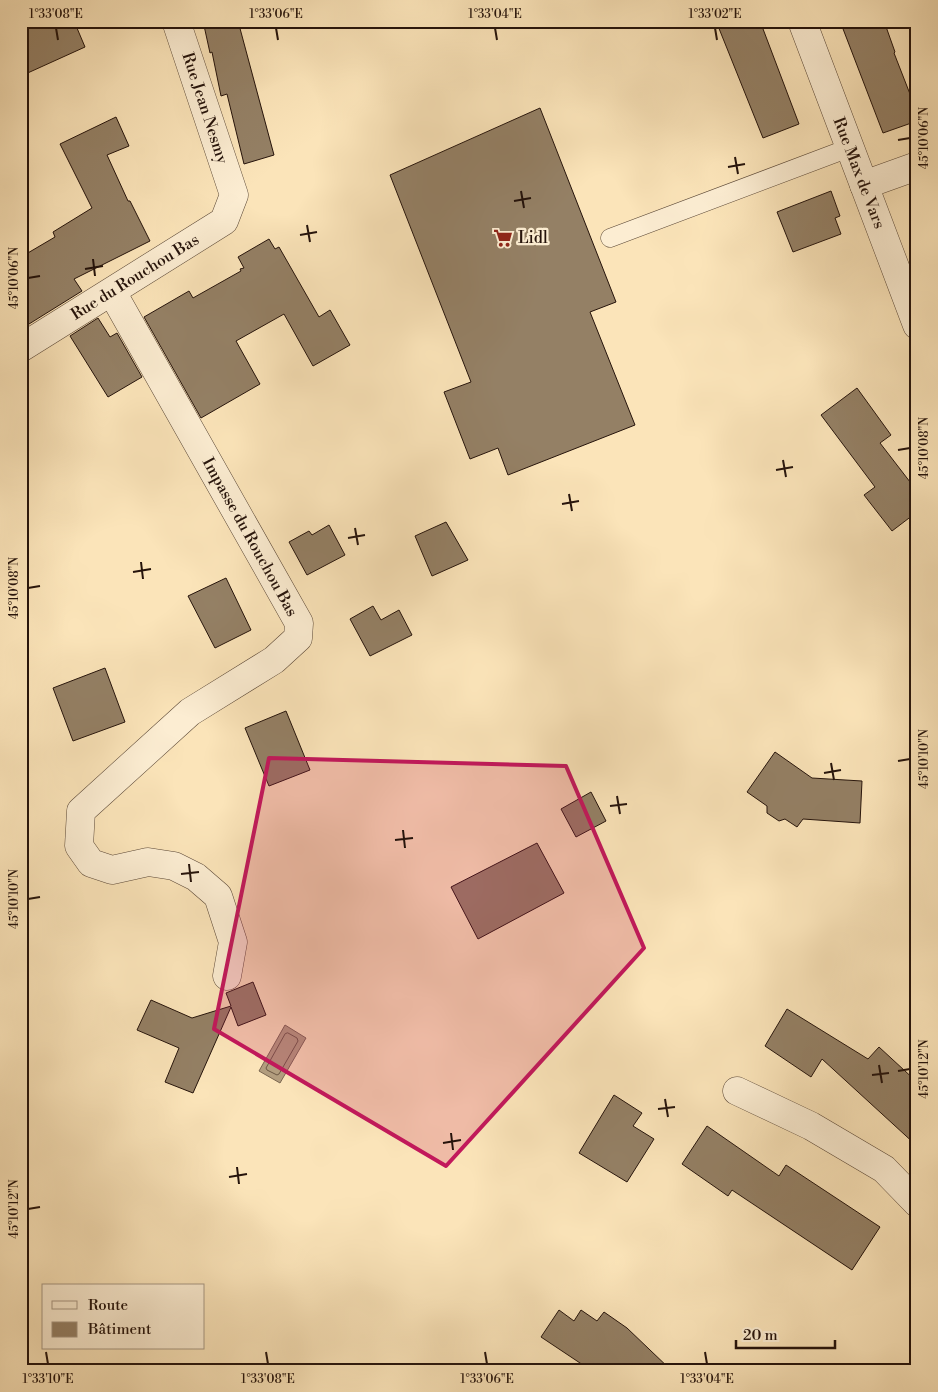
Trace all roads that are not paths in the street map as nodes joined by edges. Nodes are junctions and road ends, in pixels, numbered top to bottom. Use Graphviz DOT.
graph roads {
  1 [pos="176,21"];
  2 [pos="802,21"];
  3 [pos="849,145"];
  4 [pos="917,166"];
  5 [pos="864,185"];
  6 [pos="234,195"];
  7 [pos="610,238"];
  8 [pos="112,292"];
  9 [pos="917,325"];
  10 [pos="21,348"];
  11 [pos="227,976"];
  12 [pos="737,1091"];
  13 [pos="917,1203"];
  1 -- 6 [label="street, Rue Jean Nesmy"];
  2 -- 3 [label="street, Rue Max de Vars"];
  3 -- 5 [label="street, Rue Max de Vars"];
  3 -- 7 [label="lane"];
  4 -- 5 [label="street"];
  5 -- 9 [label="street, Rue Max de Vars"];
  6 -- 8 [label="street, Rue du Rouchou Bas"];
  8 -- 10 [label="street, Rue du Rouchou Bas"];
  8 -- 11 [label="street, Impasse du Rouchou Bas"];
  12 -- 13 [label="street"];
}
